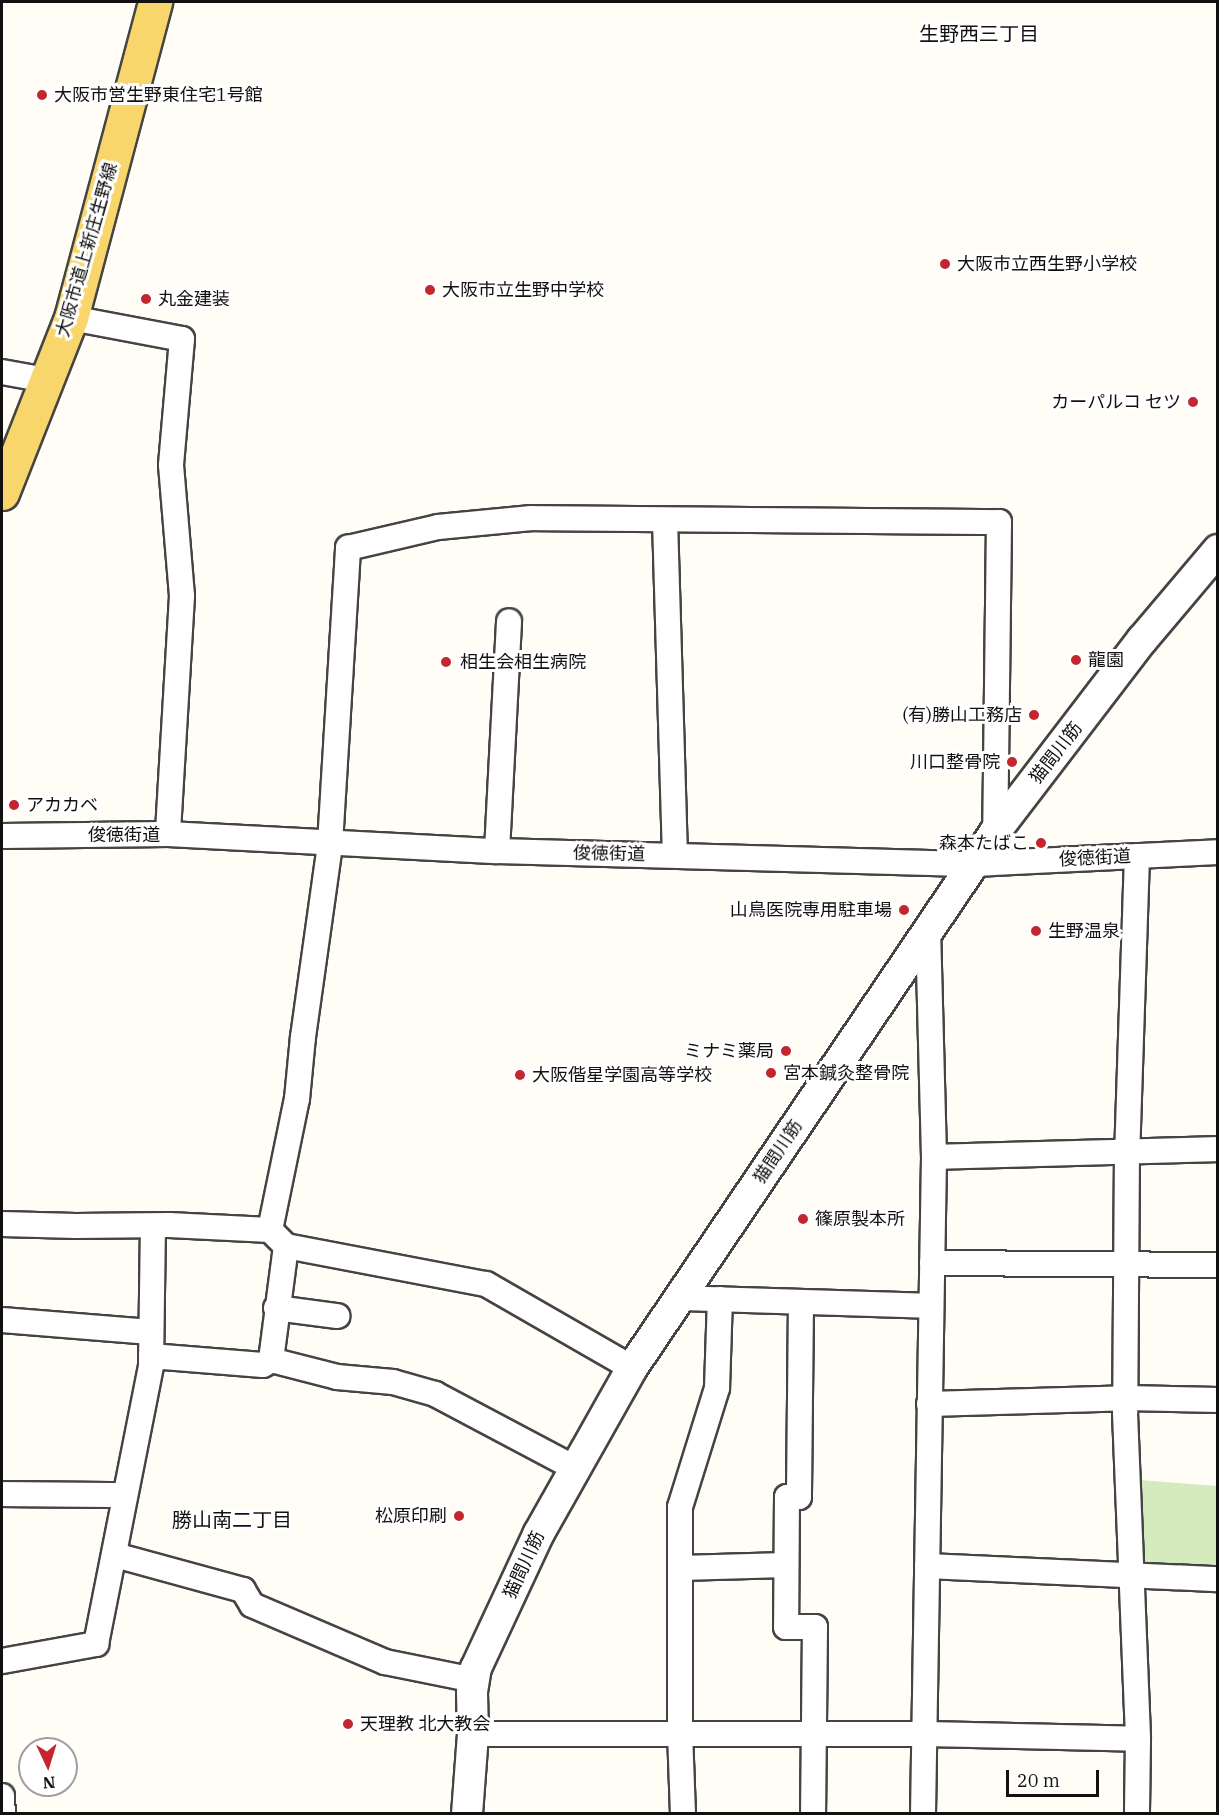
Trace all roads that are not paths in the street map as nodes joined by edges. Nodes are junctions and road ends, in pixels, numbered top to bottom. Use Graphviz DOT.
graph roads {
  1 [pos="155,2"];
  2 [pos="71,318"];
  3 [pos="2,372"];
  4 [pos="46,380"];
  5 [pos="2,493"];
  6 [pos="665,520"];
  7 [pos="1218,550"];
  8 [pos="509,621"];
  9 [pos="995,832"];
  10 [pos="168,834"];
  11 [pos="2,836"];
  12 [pos="330,844"];
  13 [pos="497,851"];
  14 [pos="1218,852"];
  15 [pos="675,855"];
  16 [pos="1137,856"];
  17 [pos="975,864"];
  18 [pos="928,930"];
  19 [pos="1218,1149"];
  20 [pos="1127,1151"];
  21 [pos="934,1157"];
  22 [pos="2,1224"];
  23 [pos="153,1227"];
  24 [pos="278,1238"];
  25 [pos="932,1263"];
  26 [pos="1126,1265"];
  27 [pos="1218,1265"];
  28 [pos="679,1298"];
  29 [pos="720,1299"];
  30 [pos="801,1302"];
  31 [pos="931,1306"];
  32 [pos="276,1308"];
  33 [pos="337,1316"];
  34 [pos="2,1320"];
  35 [pos="151,1332"];
  36 [pos="151,1356"];
  37 [pos="271,1360"];
  38 [pos="632,1368"];
  39 [pos="1126,1398"];
  40 [pos="1218,1400"];
  41 [pos="929,1404"];
  42 [pos="575,1468"];
  43 [pos="2,1494"];
  44 [pos="125,1495"];
  45 [pos="115,1555"];
  46 [pos="786,1565"];
  47 [pos="927,1566"];
  48 [pos="680,1568"];
  49 [pos="1131,1575"];
  50 [pos="1218,1579"];
  51 [pos="2,1661"];
  52 [pos="474,1680"];
  53 [pos="473,1734"];
  54 [pos="680,1734"];
  55 [pos="814,1734"];
  56 [pos="925,1734"];
  57 [pos="1138,1739"];
  58 [pos="2,1796"];
  59 [pos="3,1814"];
  60 [pos="467,1814"];
  61 [pos="683,1814"];
  62 [pos="813,1814"];
  63 [pos="924,1814"];
  64 [pos="1137,1814"];
  1 -- 2 [label="main road, 大阪市道上新庄生野線"];
  2 -- 4 [label="main road, 大阪市道上新庄生野線"];
  2 -- 10 [label="street"];
  3 -- 4 [label="street"];
  4 -- 5 [label="main road, 大阪市道上新庄生野線"];
  6 -- 9 [label="street"];
  6 -- 12 [label="street"];
  6 -- 15 [label="street"];
  7 -- 9 [label="street, 猫間川筋"];
  8 -- 13 [label="street"];
  9 -- 17 [label="street, 猫間川筋"];
  10 -- 11 [label="street, 俊徳街道"];
  10 -- 12 [label="street, 俊徳街道"];
  12 -- 13 [label="street, 俊徳街道"];
  12 -- 24 [label="street"];
  13 -- 15 [label="street, 俊徳街道"];
  14 -- 16 [label="street, 俊徳街道"];
  15 -- 17 [label="street, 俊徳街道"];
  16 -- 17 [label="street, 俊徳街道"];
  16 -- 20 [label="street"];
  17 -- 18 [label="street, 猫間川筋"];
  18 -- 21 [label="street"];
  18 -- 28 [label="street, 猫間川筋"];
  19 -- 20 [label="street"];
  20 -- 21 [label="street"];
  20 -- 26 [label="street"];
  21 -- 25 [label="street"];
  22 -- 23 [label="street"];
  23 -- 24 [label="street"];
  23 -- 35 [label="street"];
  24 -- 32 [label="street"];
  24 -- 38 [label="street"];
  25 -- 26 [label="street"];
  25 -- 31 [label="street"];
  26 -- 27 [label="street"];
  26 -- 39 [label="street"];
  28 -- 29 [label="street"];
  28 -- 38 [label="street, 猫間川筋"];
  29 -- 30 [label="street"];
  29 -- 48 [label="street"];
  30 -- 31 [label="street"];
  30 -- 46 [label="street"];
  31 -- 41 [label="street"];
  32 -- 33 [label="street"];
  32 -- 37 [label="street"];
  34 -- 35 [label="street"];
  35 -- 36 [label="street"];
  36 -- 37 [label="street"];
  36 -- 44 [label="street"];
  37 -- 42 [label="street"];
  38 -- 42 [label="street, 猫間川筋"];
  39 -- 40 [label="street"];
  39 -- 41 [label="street"];
  39 -- 49 [label="street"];
  41 -- 47 [label="street"];
  42 -- 52 [label="street, 猫間川筋"];
  43 -- 44 [label="street"];
  44 -- 45 [label="street"];
  45 -- 51 [label="street"];
  45 -- 52 [label="street"];
  46 -- 48 [label="street"];
  46 -- 55 [label="street"];
  47 -- 49 [label="street"];
  47 -- 56 [label="street"];
  48 -- 54 [label="street"];
  49 -- 50 [label="street"];
  49 -- 57 [label="street"];
  52 -- 53 [label="street, 猫間川筋"];
  53 -- 54 [label="street"];
  53 -- 60 [label="street, 猫間川筋"];
  54 -- 55 [label="street"];
  54 -- 61 [label="street"];
  55 -- 56 [label="street"];
  55 -- 62 [label="street"];
  56 -- 57 [label="street"];
  56 -- 63 [label="street"];
  57 -- 64 [label="street"];
  58 -- 59 [label="street"];
}
